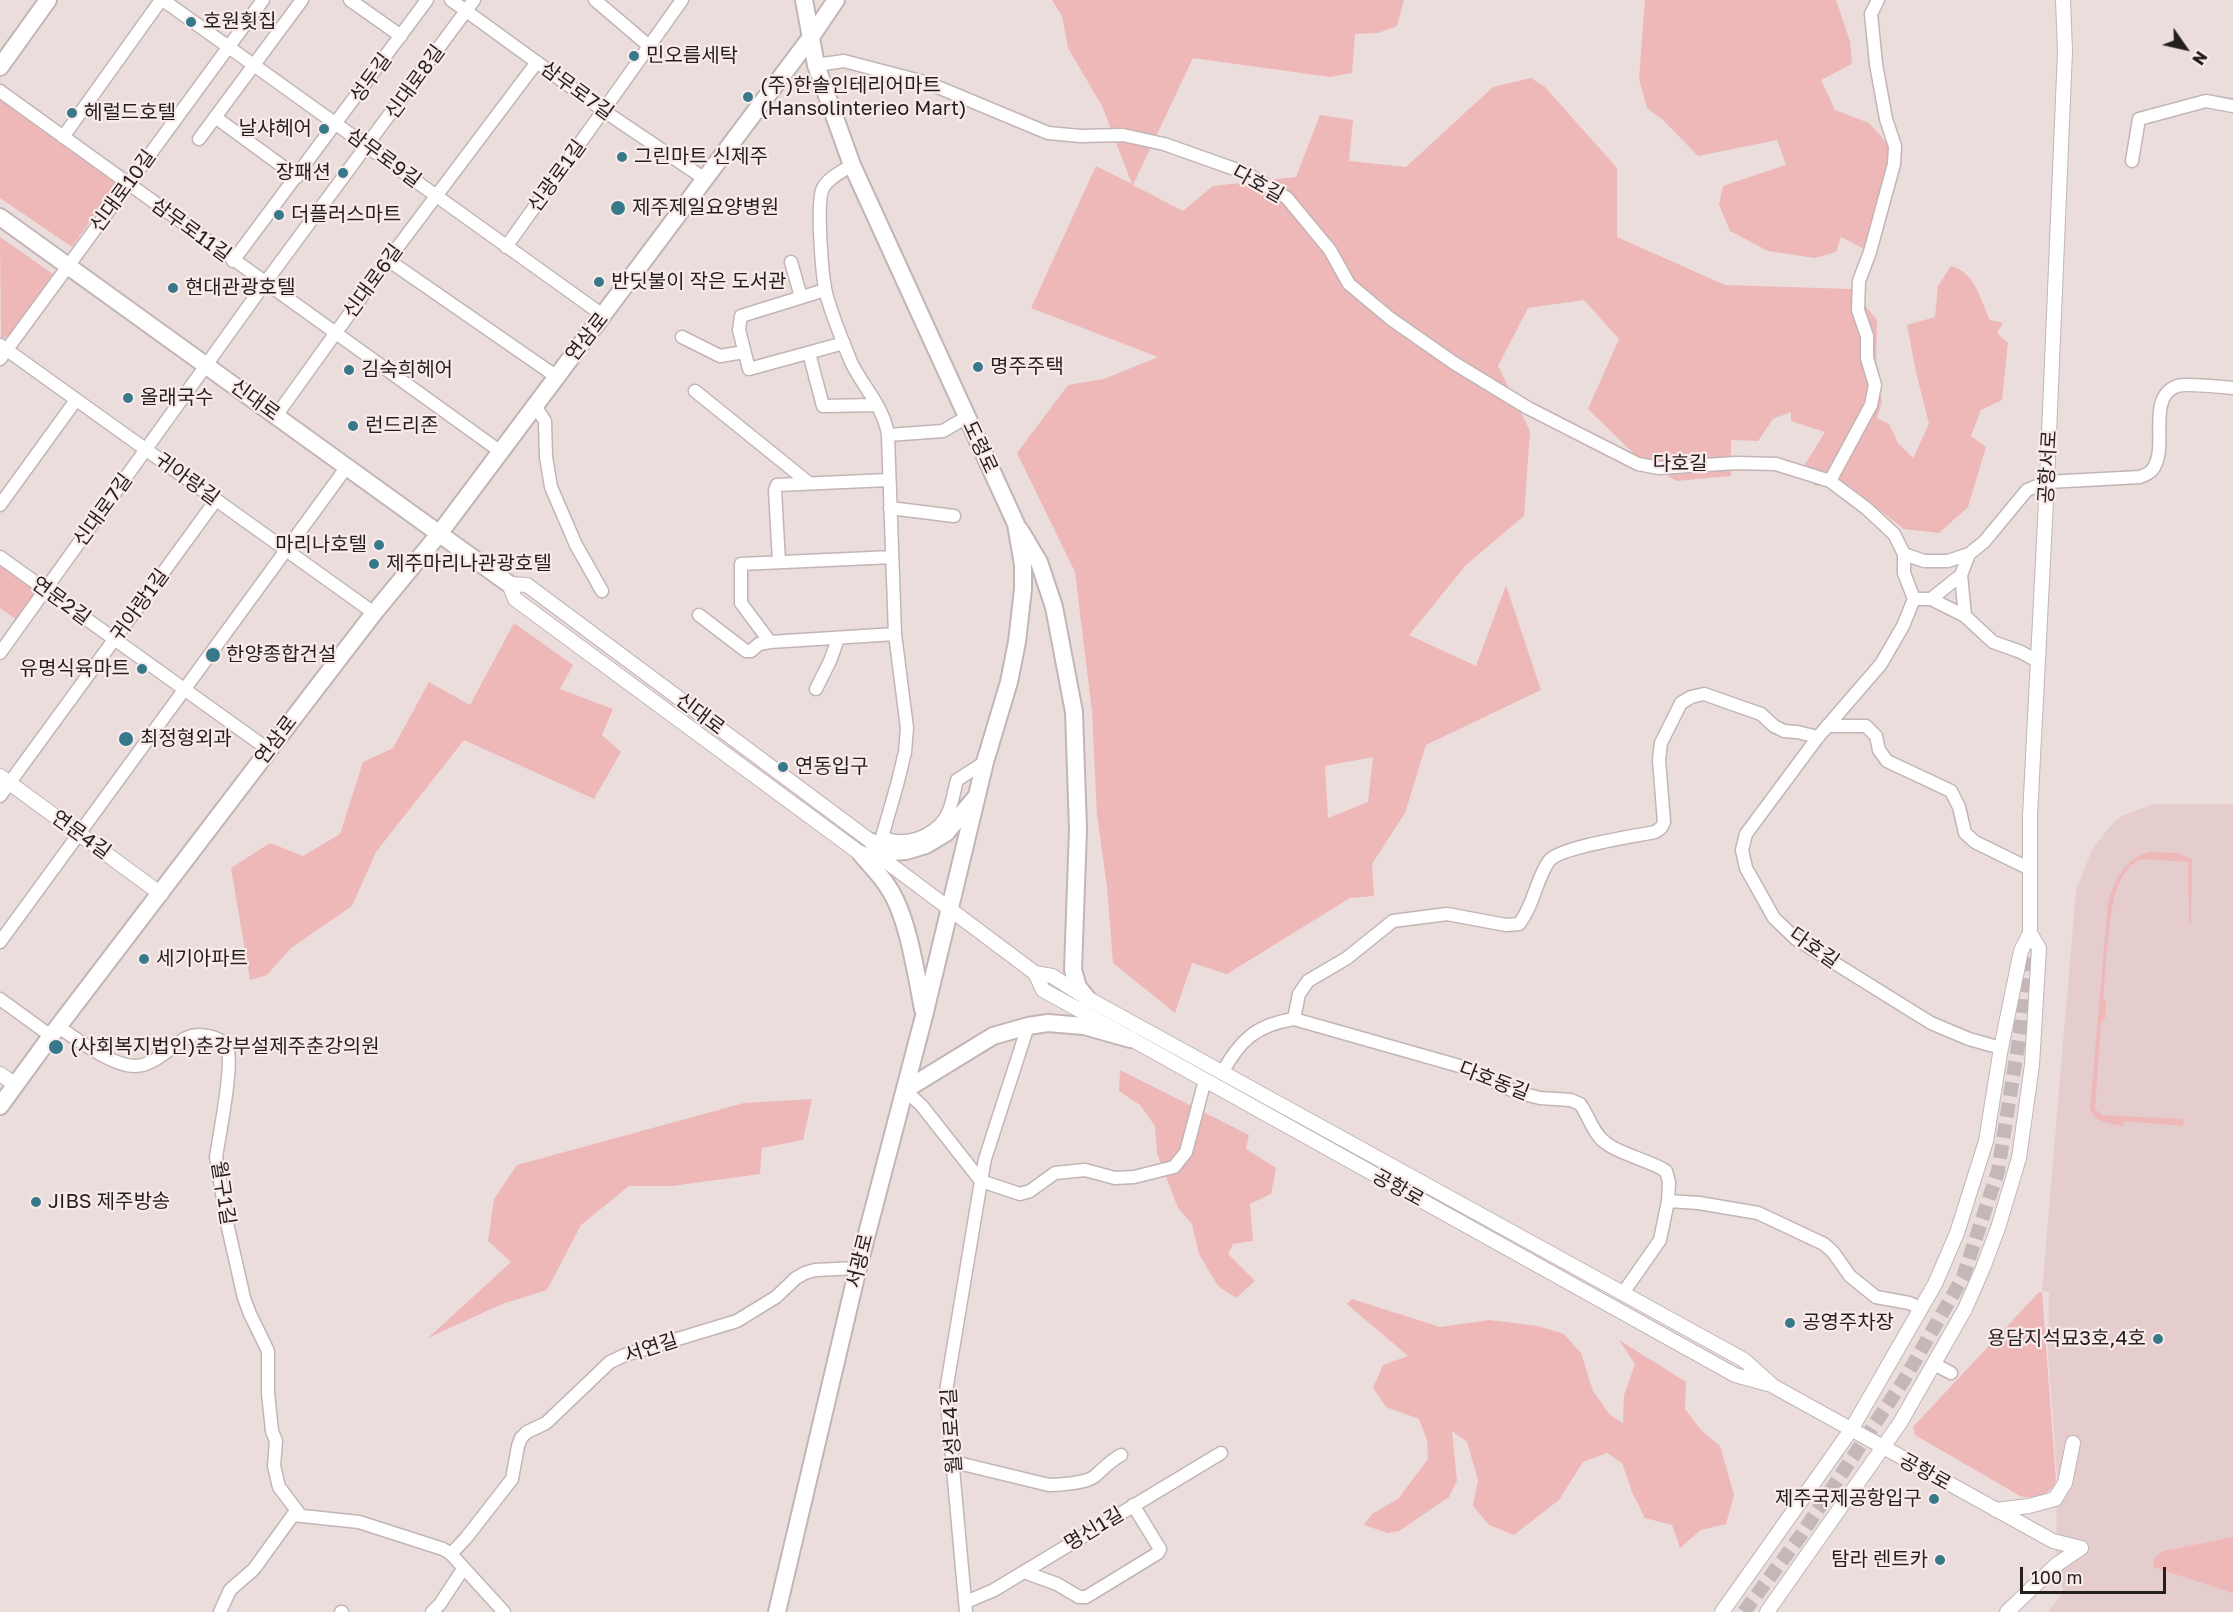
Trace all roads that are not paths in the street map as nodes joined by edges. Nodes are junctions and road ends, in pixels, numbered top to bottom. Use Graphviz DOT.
graph roads {
  1 [pos="48,0"];
  2 [pos="162,0"];
  3 [pos="263,0"];
  4 [pos="302,0"];
  5 [pos="350,0"];
  6 [pos="427,0"];
  7 [pos="451,0"];
  8 [pos="474,0"];
  9 [pos="595,0"];
  10 [pos="682,0"];
  11 [pos="804,0"];
  12 [pos="836,0"];
  13 [pos="1878,0"];
  14 [pos="2063,0"];
  15 [pos="466,11"];
  16 [pos="401,36"];
  17 [pos="811,37"];
  18 [pos="649,46"];
  19 [pos="230,48"];
  20 [pos="537,62"];
  21 [pos="255,65"];
  22 [pos="816,65"];
  23 [pos="0,67"];
  24 [pos="0,91"];
  25 [pos="2233,106"];
  26 [pos="604,111"];
  27 [pos="215,117"];
  28 [pos="336,125"];
  29 [pos="63,137"];
  30 [pos="199,139"];
  31 [pos="368,146"];
  32 [pos="2132,161"];
  33 [pos="852,165"];
  34 [pos="297,177"];
  35 [pos="705,179"];
  36 [pos="127,184"];
  37 [pos="436,196"];
  38 [pos="0,218"];
  39 [pos="506,247"];
  40 [pos="388,260"];
  41 [pos="233,261"];
  42 [pos="791,262"];
  43 [pos="68,266"];
  44 [pos="265,284"];
  45 [pos="825,290"];
  46 [pos="801,297"];
  47 [pos="604,316"];
  48 [pos="334,334"];
  49 [pos="682,337"];
  50 [pos="844,343"];
  51 [pos="2,352"];
  52 [pos="744,352"];
  53 [pos="809,353"];
  54 [pos="207,366"];
  55 [pos="557,377"];
  56 [pos="2233,388"];
  57 [pos="695,391"];
  58 [pos="76,400"];
  59 [pos="877,405"];
  60 [pos="535,406"];
  61 [pos="276,416"];
  62 [pos="967,417"];
  63 [pos="888,435"];
  64 [pos="146,450"];
  65 [pos="501,452"];
  66 [pos="346,468"];
  67 [pos="888,480"];
  68 [pos="1830,481"];
  69 [pos="2047,482"];
  70 [pos="809,483"];
  71 [pos="216,500"];
  72 [pos="0,505"];
  73 [pos="890,508"];
  74 [pos="954,516"];
  75 [pos="1016,524"];
  76 [pos="440,534"];
  77 [pos="286,550"];
  78 [pos="1904,554"];
  79 [pos="1969,554"];
  80 [pos="0,556"];
  81 [pos="892,556"];
  82 [pos="779,562"];
  83 [pos="1961,575"];
  84 [pos="509,584"];
  85 [pos="46,589"];
  86 [pos="602,591"];
  87 [pos="1931,599"];
  88 [pos="1914,600"];
  89 [pos="374,613"];
  90 [pos="699,615"];
  91 [pos="1965,616"];
  92 [pos="895,634"];
  93 [pos="115,639"];
  94 [pos="838,639"];
  95 [pos="770,642"];
  96 [pos="0,653"];
  97 [pos="2037,661"];
  98 [pos="185,689"];
  99 [pos="816,689"];
  100 [pos="1827,726"];
  101 [pos="1818,737"];
  102 [pos="269,750"];
  103 [pos="985,762"];
  104 [pos="5,780"];
  105 [pos="978,794"];
  106 [pos="0,796"];
  107 [pos="79,834"];
  108 [pos="866,848"];
  109 [pos="2030,869"];
  110 [pos="161,894"];
  111 [pos="950,912"];
  112 [pos="2030,933"];
  113 [pos="0,942"];
  114 [pos="1035,973"];
  115 [pos="1087,998"];
  116 [pos="0,999"];
  117 [pos="924,1016"];
  118 [pos="1294,1018"];
  119 [pos="1028,1026"];
  120 [pos="55,1031"];
  121 [pos="1130,1039"];
  122 [pos="2001,1048"];
  123 [pos="1222,1072"];
  124 [pos="0,1074"];
  125 [pos="1205,1080"];
  126 [pos="16,1085"];
  127 [pos="905,1090"];
  128 [pos="0,1106"];
  129 [pos="981,1181"];
  130 [pos="1668,1201"];
  131 [pos="858,1268"];
  132 [pos="1623,1293"];
  133 [pos="1921,1308"];
  134 [pos="1934,1364"];
  135 [pos="1950,1372"];
  136 [pos="1773,1386"];
  137 [pos="1851,1430"];
  138 [pos="2073,1443"];
  139 [pos="1882,1448"];
  140 [pos="1221,1453"];
  141 [pos="1121,1455"];
  142 [pos="954,1462"];
  143 [pos="1132,1505"];
  144 [pos="1995,1510"];
  145 [pos="300,1516"];
  146 [pos="2053,1541"];
  147 [pos="451,1554"];
  148 [pos="463,1569"];
  149 [pos="2050,1571"];
  150 [pos="1024,1572"];
  151 [pos="966,1607"];
  152 [pos="220,1612"];
  153 [pos="432,1612"];
  154 [pos="504,1612"];
  155 [pos="777,1612"];
  156 [pos="1722,1612"];
  157 [pos="1767,1612"];
  158 [pos="2007,1612"];
  1 -- 23 [label="main road"];
  2 -- 19 [label="street, 삼무로9길"];
  2 -- 29 [label="street"];
  3 -- 19 [label="street, 신대로10길"];
  4 -- 21 [label="street"];
  5 -- 16 [label="street, 성두길"];
  6 -- 16 [label="street, 성두길"];
  7 -- 15 [label="street, 삼무로7길"];
  8 -- 15 [label="street, 신대로8길"];
  9 -- 18 [label="street"];
  10 -- 18 [label="street, 신광로1길"];
  11 -- 17 [label="main road, 도령로"];
  12 -- 17 [label="main road, 연삼로"];
  13 -- 68 [label="street"];
  14 -- 69 [label="street, 공항서로"];
  15 -- 20 [label="street, 삼무로7길"];
  15 -- 31 [label="street, 신대로8길"];
  16 -- 28 [label="street, 성두길"];
  17 -- 22 [label="main road, 도령로"];
  17 -- 35 [label="main road, 연삼로"];
  18 -- 26 [label="street, 신광로1길"];
  19 -- 21 [label="street, 삼무로9길"];
  19 -- 36 [label="street, 신대로10길"];
  20 -- 26 [label="street, 삼무로7길"];
  20 -- 37 [label="street, 신대로6길"];
  21 -- 27 [label="street"];
  21 -- 28 [label="street, 삼무로9길"];
  22 -- 33 [label="main road, 도령로"];
  22 -- 68 [label="street, 다호길"];
  24 -- 29 [label="street, 삼무로11길"];
  25 -- 32 [label="street"];
  26 -- 35 [label="street, 삼무로7길"];
  26 -- 39 [label="street, 신광로1길"];
  27 -- 30 [label="street"];
  27 -- 34 [label="street"];
  28 -- 31 [label="street, 삼무로9길"];
  28 -- 34 [label="street, 성두길"];
  29 -- 36 [label="street, 삼무로11길"];
  31 -- 37 [label="street, 삼무로9길"];
  31 -- 44 [label="street, 신대로8길"];
  33 -- 45 [label="street"];
  33 -- 62 [label="main road, 도령로"];
  34 -- 41 [label="street, 성두길"];
  35 -- 47 [label="main road, 연삼로"];
  36 -- 41 [label="street, 삼무로11길"];
  36 -- 43 [label="street, 신대로10길"];
  37 -- 39 [label="street, 삼무로9길"];
  37 -- 40 [label="street, 신대로6길"];
  38 -- 43 [label="main road, 신대로"];
  39 -- 47 [label="street, 삼무로9길"];
  40 -- 48 [label="street, 신대로6길"];
  40 -- 55 [label="street, 연삼로"];
  41 -- 44 [label="street, 삼무로11길"];
  42 -- 46 [label="street"];
  43 -- 51 [label="street, 신대로10길"];
  43 -- 54 [label="main road, 신대로"];
  44 -- 48 [label="street, 삼무로11길"];
  44 -- 54 [label="street, 신대로8길"];
  45 -- 46 [label="street"];
  45 -- 50 [label="street"];
  46 -- 52 [label="street"];
  47 -- 55 [label="main road, 연삼로"];
  48 -- 61 [label="street, 신대로6길"];
  48 -- 65 [label="street, 삼무로11길"];
  49 -- 52 [label="street"];
  50 -- 53 [label="street"];
  50 -- 59 [label="street"];
  51 -- 58 [label="street, 귀아랑길"];
  52 -- 53 [label="street"];
  53 -- 59 [label="street"];
  54 -- 61 [label="main road, 신대로"];
  54 -- 64 [label="street, 신대로7길"];
  55 -- 60 [label="main road, 연삼로"];
  56 -- 69 [label="street"];
  57 -- 70 [label="street"];
  58 -- 64 [label="street, 귀아랑길"];
  58 -- 72 [label="street"];
  59 -- 63 [label="street"];
  60 -- 65 [label="main road, 연삼로"];
  60 -- 86 [label="street"];
  61 -- 66 [label="main road, 신대로"];
  62 -- 63 [label="street"];
  62 -- 75 [label="main road, 도령로"];
  63 -- 67 [label="street"];
  64 -- 71 [label="street, 귀아랑길"];
  64 -- 85 [label="street, 신대로7길"];
  65 -- 76 [label="main road, 연삼로"];
  66 -- 76 [label="main road, 신대로"];
  66 -- 77 [label="street"];
  67 -- 70 [label="street"];
  67 -- 73 [label="street"];
  68 -- 78 [label="street, 다호길"];
  69 -- 79 [label="street"];
  69 -- 97 [label="street, 공항서로"];
  70 -- 82 [label="street"];
  71 -- 77 [label="street, 귀아랑길"];
  71 -- 93 [label="street, 귀아랑1길"];
  73 -- 74 [label="street"];
  73 -- 81 [label="street"];
  75 -- 103 [label="main road, 도령로"];
  75 -- 115 [label="main road"];
  76 -- 84 [label="main road, 신대로"];
  76 -- 89 [label="main road, 연삼로"];
  77 -- 89 [label="street, 귀아랑길"];
  77 -- 98 [label="street"];
  78 -- 79 [label="street"];
  78 -- 88 [label="street, 다호길"];
  79 -- 83 [label="street"];
  80 -- 85 [label="street, 연문2길"];
  81 -- 82 [label="street"];
  81 -- 92 [label="street"];
  82 -- 95 [label="street"];
  83 -- 87 [label="street"];
  83 -- 91 [label="street"];
  84 -- 108 [label="street, 신대로"];
  85 -- 93 [label="street, 연문2길"];
  85 -- 96 [label="street, 신대로7길"];
  87 -- 88 [label="street"];
  87 -- 91 [label="street"];
  88 -- 100 [label="street, 다호길"];
  89 -- 102 [label="main road, 연삼로"];
  90 -- 95 [label="street"];
  91 -- 97 [label="street"];
  92 -- 94 [label="street"];
  92 -- 103 [label="street"];
  93 -- 98 [label="street, 연문2길"];
  93 -- 104 [label="street, 귀아랑1길"];
  94 -- 95 [label="street"];
  94 -- 99 [label="street"];
  97 -- 109 [label="street, 공항서로"];
  98 -- 102 [label="street, 연문2길"];
  98 -- 107 [label="street"];
  100 -- 101 [label="street, 다호길"];
  100 -- 109 [label="street"];
  101 -- 118 [label="street"];
  101 -- 122 [label="street, 다호길"];
  102 -- 110 [label="main road, 연삼로"];
  103 -- 105 [label="main road, 도령로"];
  104 -- 106 [label="street, 귀아랑1길"];
  104 -- 107 [label="street, 연문4길"];
  105 -- 108 [label="main road"];
  105 -- 111 [label="main road, 도령로"];
  107 -- 110 [label="street, 연문4길"];
  107 -- 113 [label="street"];
  108 -- 111 [label="street, 신대로"];
  108 -- 117 [label="main road"];
  109 -- 112 [label="street, 공항서로"];
  110 -- 120 [label="main road, 연삼로"];
  111 -- 114 [label="street, 공항로"];
  111 -- 117 [label="main road, 서광로"];
  112 -- 122 [label="street"];
  112 -- 134 [label="street"];
  114 -- 115 [label="street, 공항로"];
  114 -- 121 [label="street, 공항로"];
  115 -- 123 [label="street, 공항로"];
  116 -- 120 [label="street"];
  117 -- 127 [label="main road, 서광로"];
  118 -- 123 [label="street"];
  118 -- 130 [label="street, 다호동길"];
  119 -- 121 [label="main road"];
  119 -- 127 [label="main road"];
  119 -- 129 [label="street, 월성로4길"];
  120 -- 126 [label="main road, 연삼로"];
  120 -- 145 [label="street, 월구1길"];
  121 -- 125 [label="street, 공항로"];
  122 -- 133 [label="street"];
  123 -- 132 [label="street, 공항로"];
  124 -- 126 [label="street"];
  125 -- 129 [label="street"];
  125 -- 136 [label="street, 공항로"];
  126 -- 128 [label="main road, 연삼로"];
  127 -- 129 [label="street"];
  127 -- 131 [label="main road, 서광로"];
  129 -- 142 [label="street, 월성로4길"];
  130 -- 132 [label="street"];
  130 -- 133 [label="street"];
  131 -- 147 [label="street, 서연길"];
  131 -- 155 [label="main road, 서광로"];
  132 -- 136 [label="street, 공항로"];
  133 -- 137 [label="street"];
  134 -- 135 [label="street"];
  134 -- 139 [label="street"];
  136 -- 137 [label="street, 공항로"];
  137 -- 139 [label="street, 공항로"];
  137 -- 156 [label="street"];
  138 -- 144 [label="street"];
  139 -- 144 [label="street, 공항로"];
  139 -- 157 [label="street"];
  140 -- 143 [label="street, 명신1길"];
  141 -- 142 [label="street"];
  142 -- 151 [label="street, 월성로4길"];
  143 -- 150 [label="street, 명신1길"];
  143 -- 150 [label="street"];
  144 -- 146 [label="street, 공항로"];
  145 -- 147 [label="street"];
  145 -- 152 [label="street"];
  146 -- 149 [label="street"];
  146 -- 149 [label="street, 공항로"];
  147 -- 148 [label="street"];
  148 -- 153 [label="street"];
  148 -- 154 [label="street"];
  149 -- 158 [label="street"];
  150 -- 151 [label="street, 명신1길"];
}
